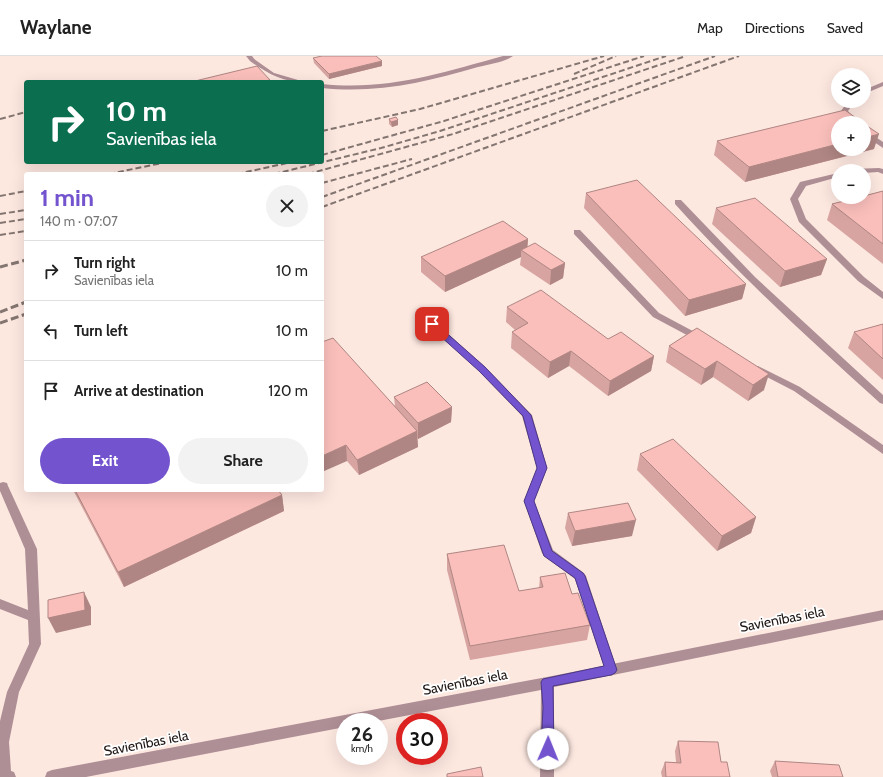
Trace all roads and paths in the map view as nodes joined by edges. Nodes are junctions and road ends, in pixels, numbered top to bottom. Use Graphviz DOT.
graph roads {
  1 [pos="510,56"];
  2 [pos="250,58"];
  3 [pos="294,80"];
  4 [pos="324,86"];
  5 [pos="882,86"];
  6 [pos="871,90"];
  7 [pos="846,108"];
  8 [pos="848,116"];
  9 [pos="871,137"];
  10 [pos="883,146"];
  11 [pos="871,170"];
  12 [pos="883,172"];
  13 [pos="831,177"];
  14 [pos="678,202"];
  15 [pos="577,232"];
  16 [pos="883,296"];
  17 [pos="432,324"];
  18 [pos="712,345"];
  19 [pos="747,363"];
  20 [pos="883,401"];
  21 [pos="883,450"];
  22 [pos="3,486"];
  23 [pos="0,604"];
  24 [pos="883,615"];
  25 [pos="33,617"];
  26 [pos="611,670"];
  27 [pos="547,682"];
  28 [pos="9,777"];
  29 [pos="52,777"];
  30 [pos="547,777"];
  1 -- 4 [label="street"];
  2 -- 3 [label="street"];
  5 -- 6 [label="street"];
  7 -- 8 [label="street"];
  9 -- 10 [label="street"];
  11 -- 12 [label="street"];
  13 -- 16 [label="street"];
  14 -- 20 [label="street"];
  15 -- 18 [label="street"];
  17 -- 26 [label="street"];
  19 -- 21 [label="street"];
  22 -- 25 [label="street"];
  23 -- 25 [label="street"];
  24 -- 26 [label="street, Savienības iela"];
  25 -- 28 [label="street"];
  26 -- 27 [label="street, Savienības iela"];
  27 -- 29 [label="street, Savienības iela"];
  27 -- 30 [label="street"];
}
